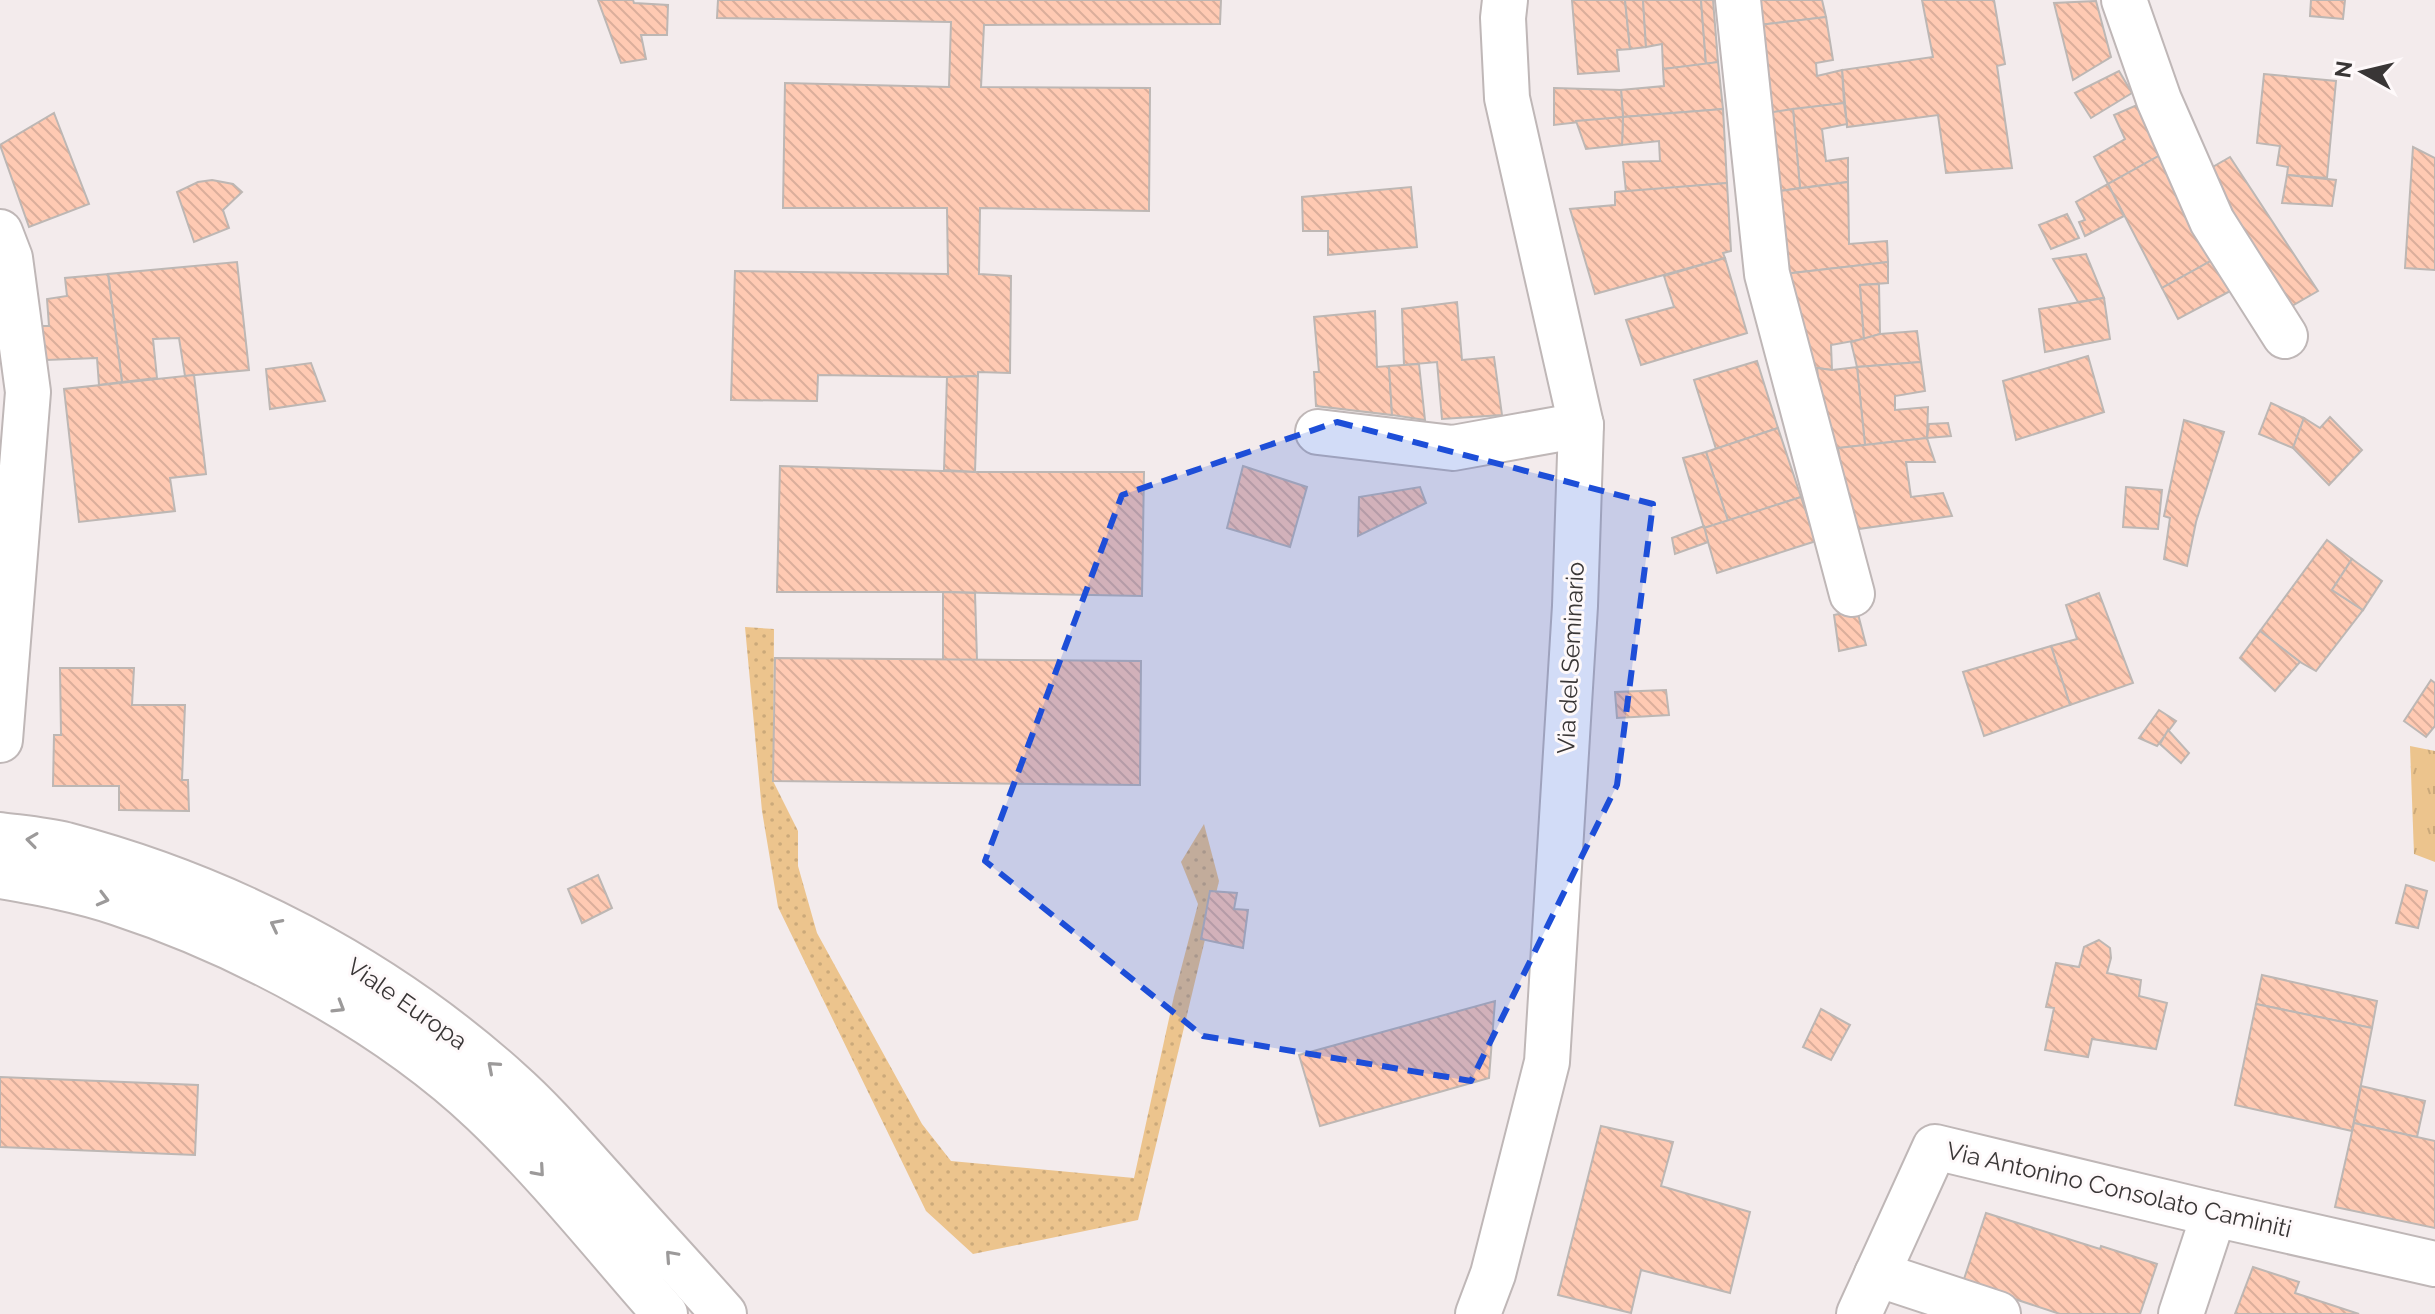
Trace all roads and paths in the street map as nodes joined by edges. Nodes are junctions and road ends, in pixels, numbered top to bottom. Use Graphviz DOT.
graph roads {
  1 [pos="1505,0"];
  2 [pos="1738,0"];
  3 [pos="2124,0"];
  4 [pos="0,232"];
  5 [pos="2285,336"];
  6 [pos="1581,425"];
  7 [pos="1318,432"];
  8 [pos="1852,594"];
  9 [pos="0,740"];
  10 [pos="0,835"];
  11 [pos="0,876"];
  12 [pos="2214,1214"];
  13 [pos="2435,1264"];
  14 [pos="1877,1274"];
  15 [pos="665,1314"];
  16 [pos="724,1314"];
  17 [pos="1478,1314"];
  18 [pos="1859,1314"];
  19 [pos="1998,1314"];
  20 [pos="2181,1314"];
  1 -- 6 [label="main road, Via del Seminario"];
  2 -- 8 [label="main road"];
  3 -- 5 [label="main road"];
  4 -- 9 [label="main road"];
  6 -- 7 [label="main road"];
  6 -- 17 [label="main road, Via del Seminario"];
  16 -- 10 [label="main road, Viale Europa, one-way"];
  11 -- 15 [label="main road, Viale Europa, one-way"];
  12 -- 13 [label="main road, Via Antonino Consolato Caminiti"];
  12 -- 14 [label="main road, Via Antonino Consolato Caminiti"];
  12 -- 20 [label="main road"];
  14 -- 18 [label="main road, Via Antonino Consolato Caminiti"];
  14 -- 19 [label="main road"];
}
